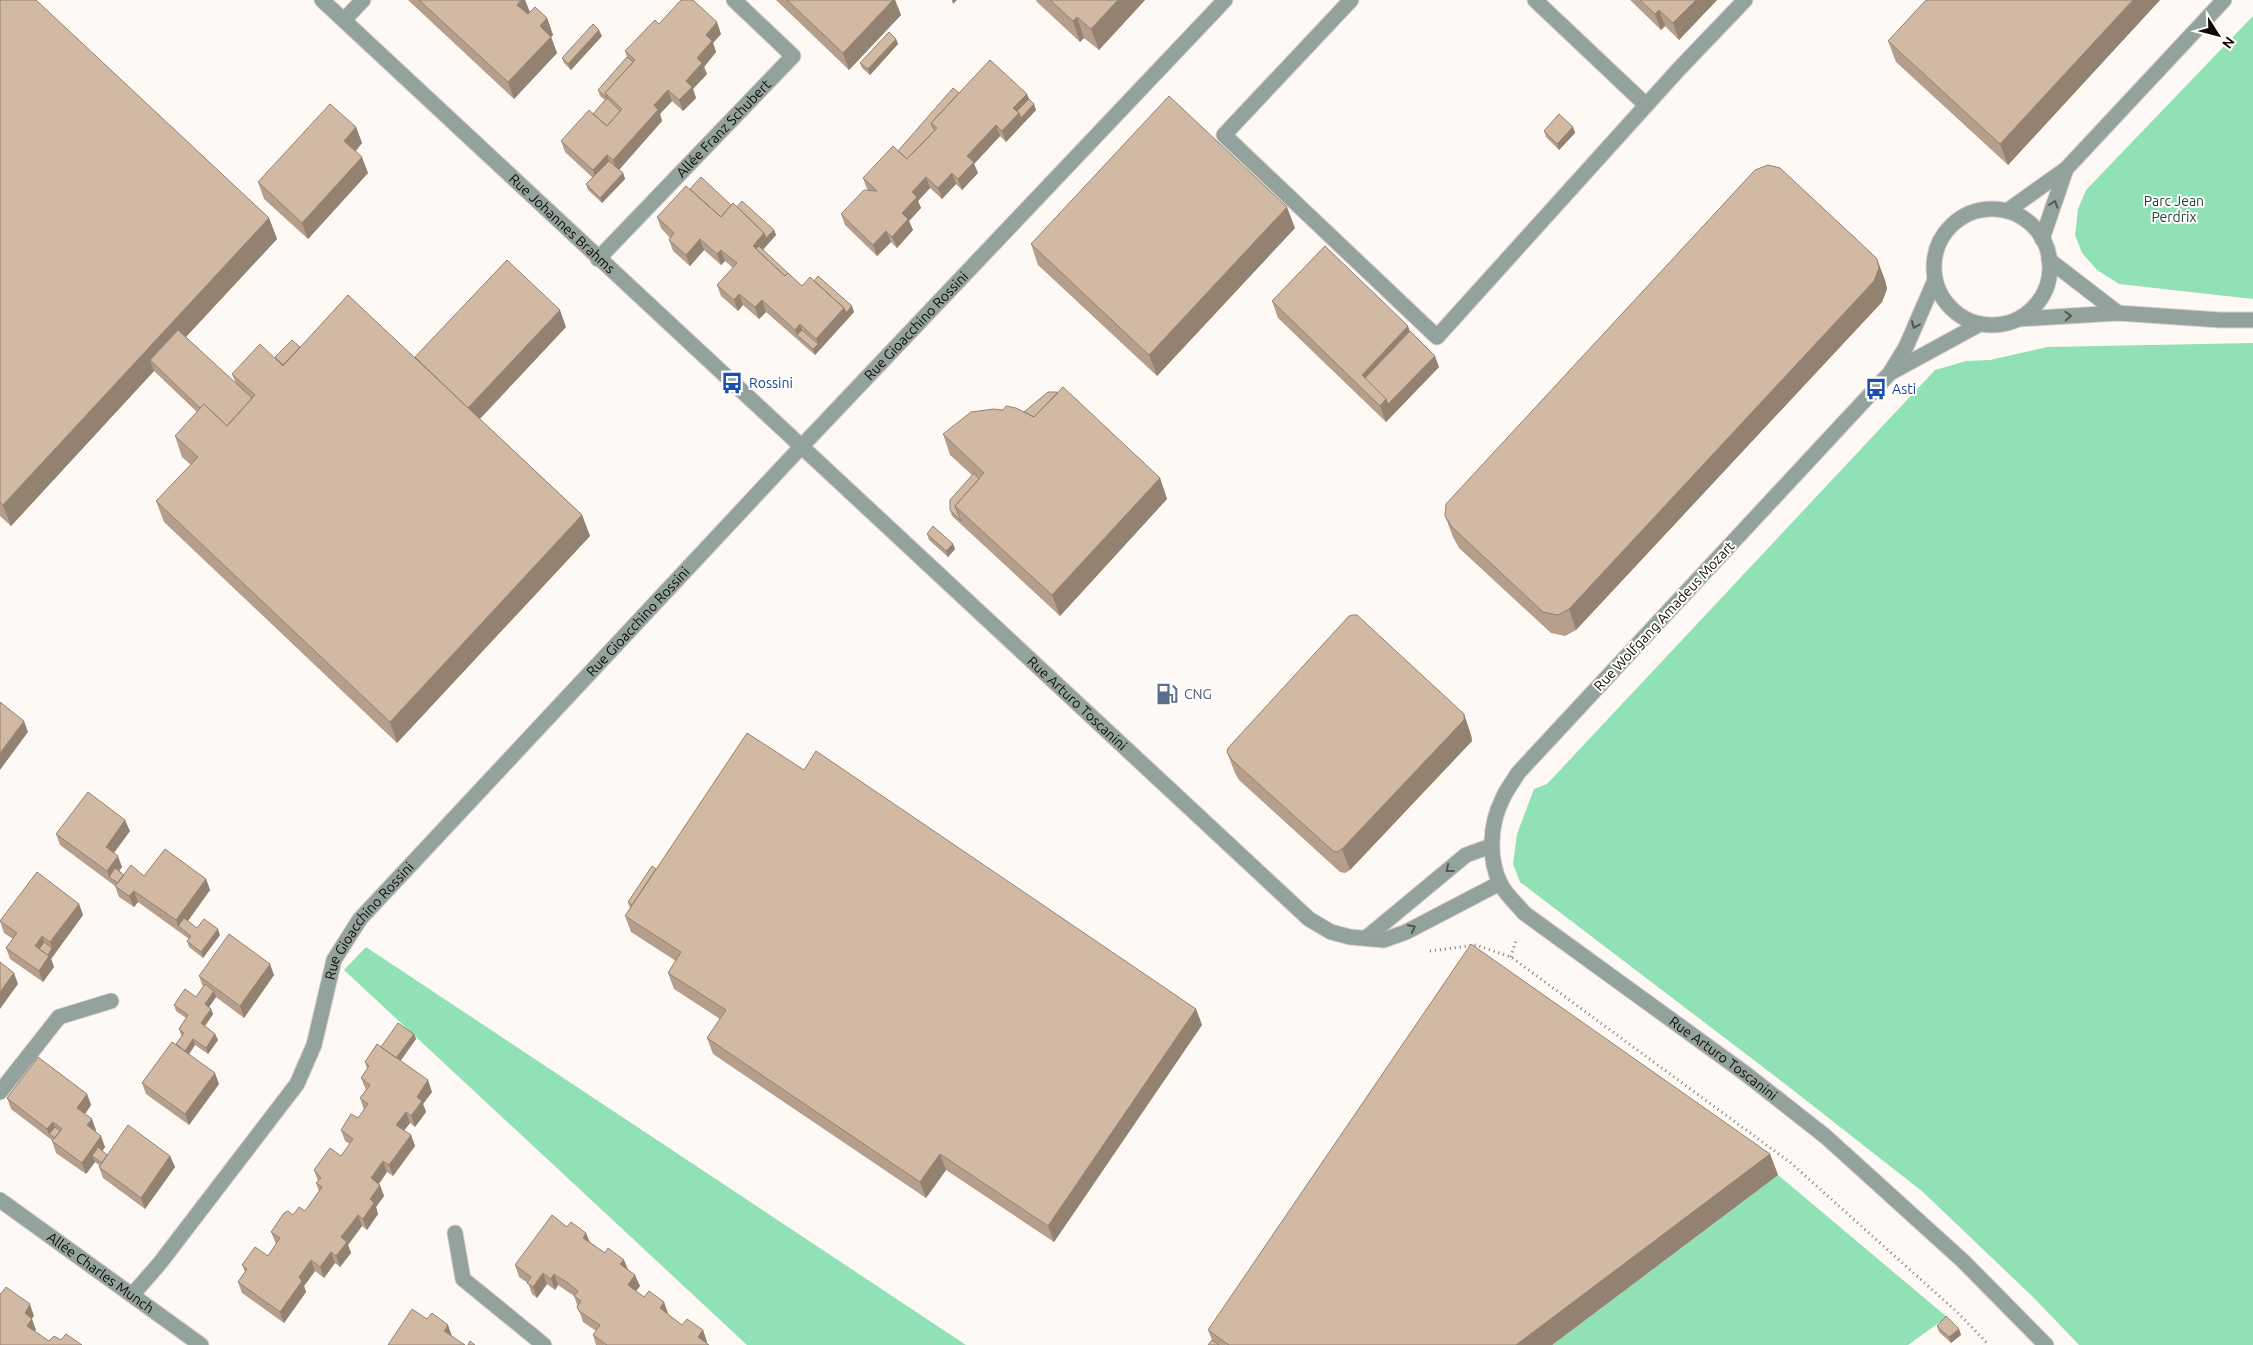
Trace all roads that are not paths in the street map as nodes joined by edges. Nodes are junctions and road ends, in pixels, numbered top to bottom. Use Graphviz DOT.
graph roads {
  1 [pos="322,0"];
  2 [pos="363,0"];
  3 [pos="734,0"];
  4 [pos="1225,0"];
  5 [pos="1351,0"];
  6 [pos="1534,0"];
  7 [pos="1745,0"];
  8 [pos="2224,0"];
  9 [pos="344,20"];
  10 [pos="1646,105"];
  11 [pos="2066,169"];
  12 [pos="2007,211"];
  13 [pos="2042,239"];
  14 [pos="598,259"];
  15 [pos="2050,260"];
  16 [pos="1935,280"];
  17 [pos="2118,313"];
  18 [pos="2019,319"];
  19 [pos="2253,320"];
  20 [pos="1980,324"];
  21 [pos="1890,373"];
  22 [pos="801,447"];
  23 [pos="1491,846"];
  24 [pos="1500,883"];
  25 [pos="1366,938"];
  26 [pos="111,1001"];
  27 [pos="0,1092"];
  28 [pos="0,1200"];
  29 [pos="455,1233"];
  30 [pos="133,1294"];
  31 [pos="201,1345"];
  32 [pos="544,1345"];
  33 [pos="2046,1345"];
  1 -- 9 [label="street, Rue Johannes Brahms"];
  2 -- 9 [label="street"];
  3 -- 14 [label="street, Allée Franz Schubert"];
  4 -- 22 [label="street, Rue Gioacchino Rossini"];
  5 -- 10 [label="street"];
  6 -- 10 [label="street"];
  7 -- 10 [label="street"];
  8 -- 11 [label="street"];
  9 -- 14 [label="street, Rue Johannes Brahms"];
  11 -- 12 [label="street"];
  13 -- 11 [label="street, one-way"];
  12 -- 13 [label="street"];
  12 -- 16 [label="street"];
  13 -- 15 [label="street"];
  14 -- 22 [label="street, Rue Johannes Brahms"];
  15 -- 17 [label="street"];
  15 -- 18 [label="street"];
  16 -- 20 [label="street"];
  16 -- 21 [label="street, Rue Wolfgang Amadeus Mozart, one-way"];
  18 -- 17 [label="street, one-way"];
  17 -- 19 [label="street"];
  18 -- 20 [label="street"];
  20 -- 21 [label="street, Rue Wolfgang Amadeus Mozart"];
  21 -- 23 [label="street, Rue Wolfgang Amadeus Mozart"];
  22 -- 25 [label="street, Rue Arturo Toscanini"];
  22 -- 30 [label="street, Rue Gioacchino Rossini"];
  23 -- 24 [label="street, Rue Wolfgang Amadeus Mozart"];
  23 -- 25 [label="street, one-way"];
  25 -- 24 [label="street, Rue Arturo Toscanini, one-way"];
  24 -- 33 [label="street, Rue Arturo Toscanini"];
  26 -- 27 [label="street"];
  28 -- 30 [label="street, Allée Charles Munch"];
  29 -- 32 [label="street"];
  30 -- 31 [label="street, Allée Charles Munch"];
}
